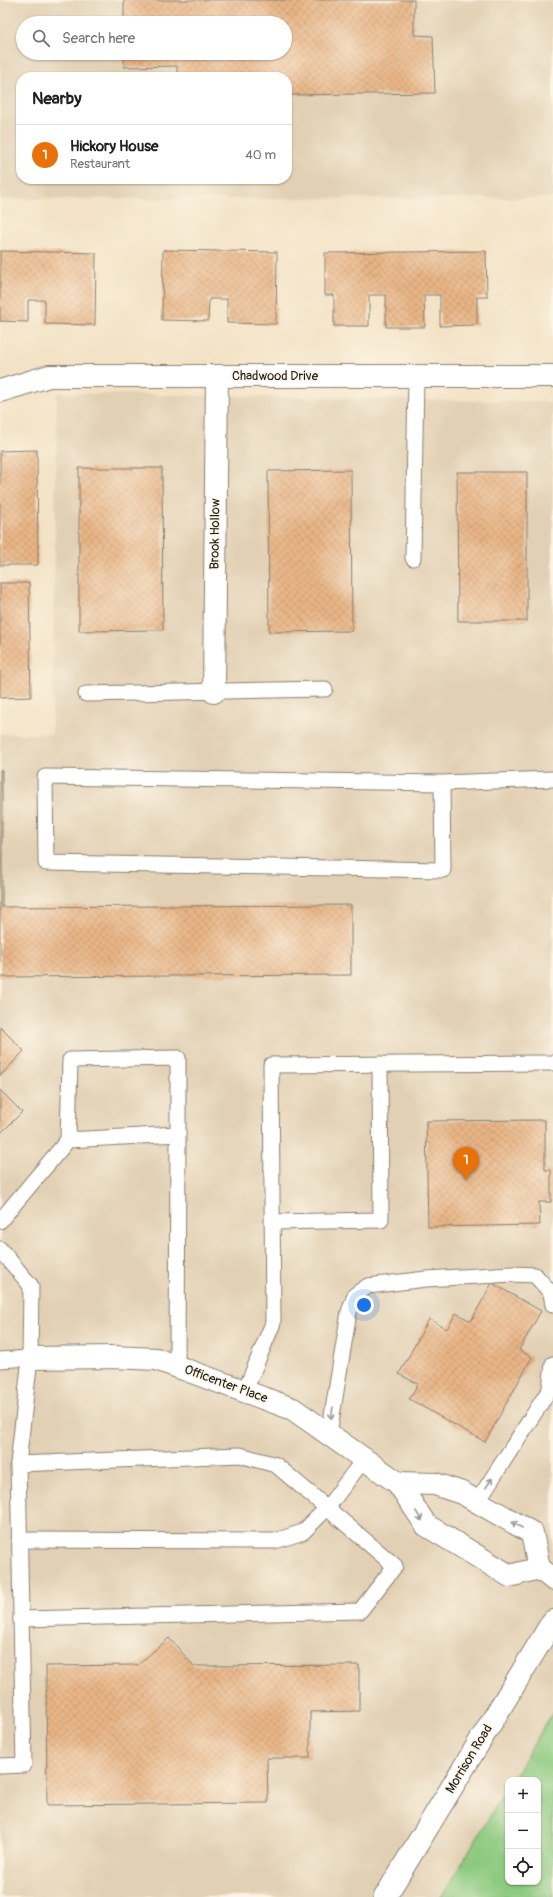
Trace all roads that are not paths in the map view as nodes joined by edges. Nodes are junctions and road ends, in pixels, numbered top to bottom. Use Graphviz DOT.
graph roads {
  1 [pos="217,376"];
  2 [pos="416,376"];
  3 [pos="553,376"];
  4 [pos="0,391"];
  5 [pos="413,558"];
  6 [pos="325,689"];
  7 [pos="214,692"];
  8 [pos="86,694"];
  9 [pos="553,779"];
  10 [pos="442,783"];
  11 [pos="553,1063"];
  12 [pos="380,1064"];
  13 [pos="178,1134"];
  14 [pos="68,1140"];
  15 [pos="0,1221"];
  16 [pos="272,1222"];
  17 [pos="0,1249"];
  18 [pos="553,1305"];
  19 [pos="30,1358"];
  20 [pos="0,1360"];
  21 [pos="553,1364"];
  22 [pos="177,1366"];
  23 [pos="245,1391"];
  24 [pos="329,1434"];
  25 [pos="364,1459"];
  26 [pos="18,1464"];
  27 [pos="398,1483"];
  28 [pos="477,1502"];
  29 [pos="327,1508"];
  30 [pos="19,1540"];
  31 [pos="546,1574"];
  32 [pos="21,1619"];
  33 [pos="553,1621"];
  34 [pos="0,1766"];
  35 [pos="385,1897"];
  1 -- 2 [label="street, Chadwood Drive"];
  1 -- 4 [label="street, Chadwood Drive"];
  1 -- 7 [label="street, Brook Hollow"];
  2 -- 3 [label="street, Chadwood Drive"];
  2 -- 5 [label="lane"];
  6 -- 7 [label="lane"];
  7 -- 8 [label="lane"];
  9 -- 10 [label="lane"];
  10 -- 10 [label="lane"];
  11 -- 12 [label="lane"];
  12 -- 16 [label="lane"];
  12 -- 16 [label="lane"];
  13 -- 14 [label="lane"];
  13 -- 14 [label="lane"];
  13 -- 22 [label="lane"];
  14 -- 15 [label="lane"];
  16 -- 23 [label="lane"];
  17 -- 19 [label="lane"];
  18 -- 24 [label="lane, one-way"];
  19 -- 20 [label="lane"];
  19 -- 22 [label="street, Officenter Place"];
  19 -- 26 [label="lane"];
  28 -- 21 [label="lane, one-way"];
  22 -- 23 [label="street, Officenter Place"];
  23 -- 24 [label="street, Officenter Place"];
  24 -- 25 [label="street, Officenter Place"];
  25 -- 27 [label="street, Officenter Place"];
  25 -- 29 [label="lane"];
  26 -- 29 [label="lane"];
  26 -- 30 [label="lane"];
  27 -- 28 [label="street, Officenter Place"];
  27 -- 31 [label="street, Officenter Place, one-way"];
  31 -- 28 [label="street, Officenter Place, one-way"];
  29 -- 30 [label="lane"];
  29 -- 32 [label="lane"];
  30 -- 32 [label="lane"];
  32 -- 34 [label="lane"];
  33 -- 35 [label="street, Morrison Road"];
}
